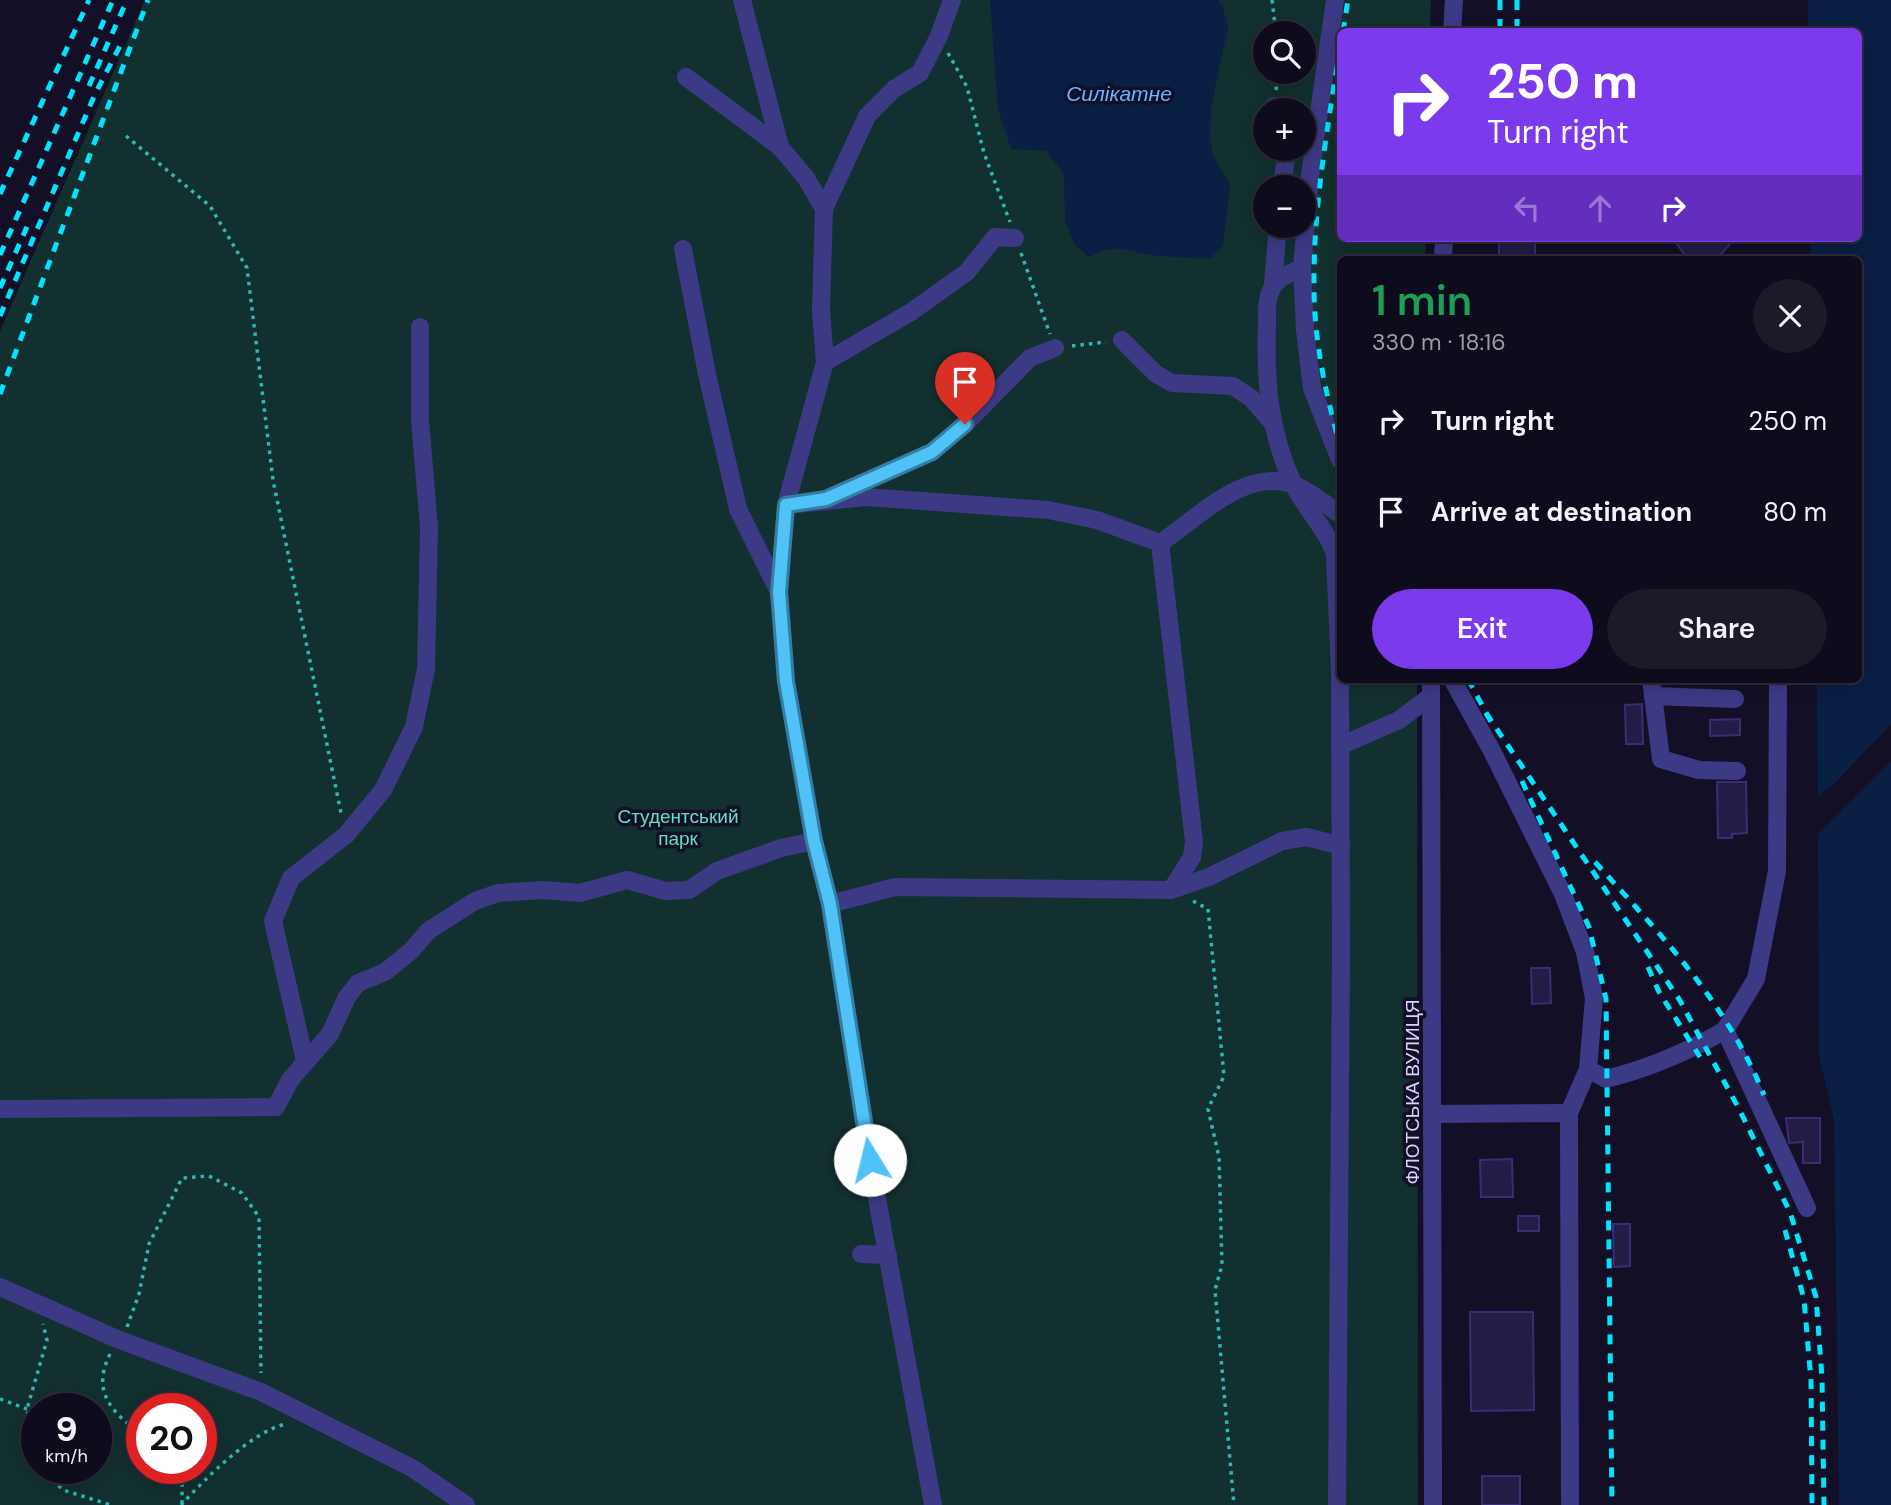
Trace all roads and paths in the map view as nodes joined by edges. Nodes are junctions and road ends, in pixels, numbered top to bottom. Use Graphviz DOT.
graph roads {
  1 [pos="742,0"];
  2 [pos="951,0"];
  3 [pos="1272,0"];
  4 [pos="1335,0"];
  5 [pos="1454,0"];
  6 [pos="1275,21"];
  7 [pos="1452,28"];
  8 [pos="939,36"];
  9 [pos="686,77"];
  10 [pos="126,136"];
  11 [pos="780,147"];
  12 [pos="824,209"];
  13 [pos="1015,238"];
  14 [pos="1277,238"];
  15 [pos="683,249"];
  16 [pos="1302,268"];
  17 [pos="1273,285"];
  18 [pos="420,327"];
  19 [pos="1122,340"];
  20 [pos="1055,348"];
  21 [pos="825,362"];
  22 [pos="1273,423"];
  23 [pos="1337,452"];
  24 [pos="1293,485"];
  25 [pos="826,499"];
  26 [pos="786,505"];
  27 [pos="1337,511"];
  28 [pos="1160,543"];
  29 [pos="779,592"];
  30 [pos="1337,631"];
  31 [pos="1338,683"];
  32 [pos="1454,683"];
  33 [pos="1778,683"];
  34 [pos="1431,688"];
  35 [pos="1652,688"];
  36 [pos="1734,699"];
  37 [pos="1340,746"];
  38 [pos="1737,771"];
  39 [pos="346,835"];
  40 [pos="814,841"];
  41 [pos="1341,846"];
  42 [pos="1171,890"];
  43 [pos="830,904"];
  44 [pos="1724,1030"];
  45 [pos="305,1061"];
  46 [pos="1588,1069"];
  47 [pos="0,1109"];
  48 [pos="1569,1113"];
  49 [pos="1433,1114"];
  50 [pos="1807,1208"];
  51 [pos="861,1254"];
  52 [pos="888,1255"];
  53 [pos="0,1287"];
  54 [pos="38,1302"];
  55 [pos="117,1339"];
  56 [pos="261,1392"];
  57 [pos="32,1393"];
  58 [pos="0,1399"];
  59 [pos="21,1407"];
  60 [pos="309,1418"];
  61 [pos="126,1422"];
  62 [pos="58,1484"];
  63 [pos="182,1484"];
  64 [pos="182,1504"];
  65 [pos="111,1505"];
  66 [pos="466,1505"];
  67 [pos="933,1505"];
  68 [pos="1234,1505"];
  69 [pos="1337,1505"];
  70 [pos="1433,1505"];
  71 [pos="1570,1505"];
  1 -- 11 [label="street"];
  2 -- 8 [label="street"];
  3 -- 6 [label="path"];
  4 -- 16 [label="street"];
  5 -- 7 [label="street"];
  8 -- 12 [label="street"];
  8 -- 13 [label="path"];
  9 -- 11 [label="street"];
  10 -- 39 [label="path"];
  11 -- 12 [label="street"];
  12 -- 21 [label="street"];
  13 -- 20 [label="path"];
  13 -- 21 [label="street"];
  14 -- 17 [label="street"];
  15 -- 29 [label="street"];
  16 -- 17 [label="street"];
  16 -- 23 [label="street"];
  17 -- 22 [label="street"];
  18 -- 39 [label="street"];
  19 -- 20 [label="path"];
  19 -- 22 [label="street"];
  20 -- 25 [label="street"];
  21 -- 26 [label="street"];
  22 -- 24 [label="street"];
  24 -- 27 [label="street"];
  24 -- 28 [label="street"];
  24 -- 30 [label="street"];
  25 -- 26 [label="street"];
  25 -- 28 [label="street"];
  26 -- 29 [label="street"];
  28 -- 42 [label="street"];
  29 -- 40 [label="street"];
  31 -- 37 [label="street"];
  32 -- 46 [label="street"];
  33 -- 44 [label="street"];
  34 -- 37 [label="street"];
  34 -- 49 [label="street, ФЛОТСЬКА ВУЛИЦЯ"];
  35 -- 36 [label="street"];
  35 -- 38 [label="street"];
  37 -- 41 [label="street"];
  39 -- 45 [label="street"];
  40 -- 43 [label="street"];
  40 -- 45 [label="street"];
  41 -- 42 [label="street"];
  41 -- 69 [label="street"];
  42 -- 43 [label="street"];
  42 -- 68 [label="path"];
  43 -- 52 [label="street"];
  44 -- 46 [label="street"];
  44 -- 50 [label="street"];
  45 -- 47 [label="street"];
  46 -- 48 [label="street"];
  48 -- 49 [label="street"];
  48 -- 71 [label="street"];
  49 -- 70 [label="street, ФЛОТСЬКА ВУЛИЦЯ"];
  51 -- 52 [label="street"];
  52 -- 67 [label="street"];
  53 -- 54 [label="street"];
  54 -- 55 [label="street"];
  54 -- 57 [label="path"];
  55 -- 56 [label="street"];
  55 -- 56 [label="path"];
  55 -- 61 [label="path"];
  56 -- 60 [label="street"];
  58 -- 59 [label="path"];
  60 -- 64 [label="path"];
  60 -- 66 [label="street"];
  62 -- 65 [label="path"];
  63 -- 64 [label="path"];
}
